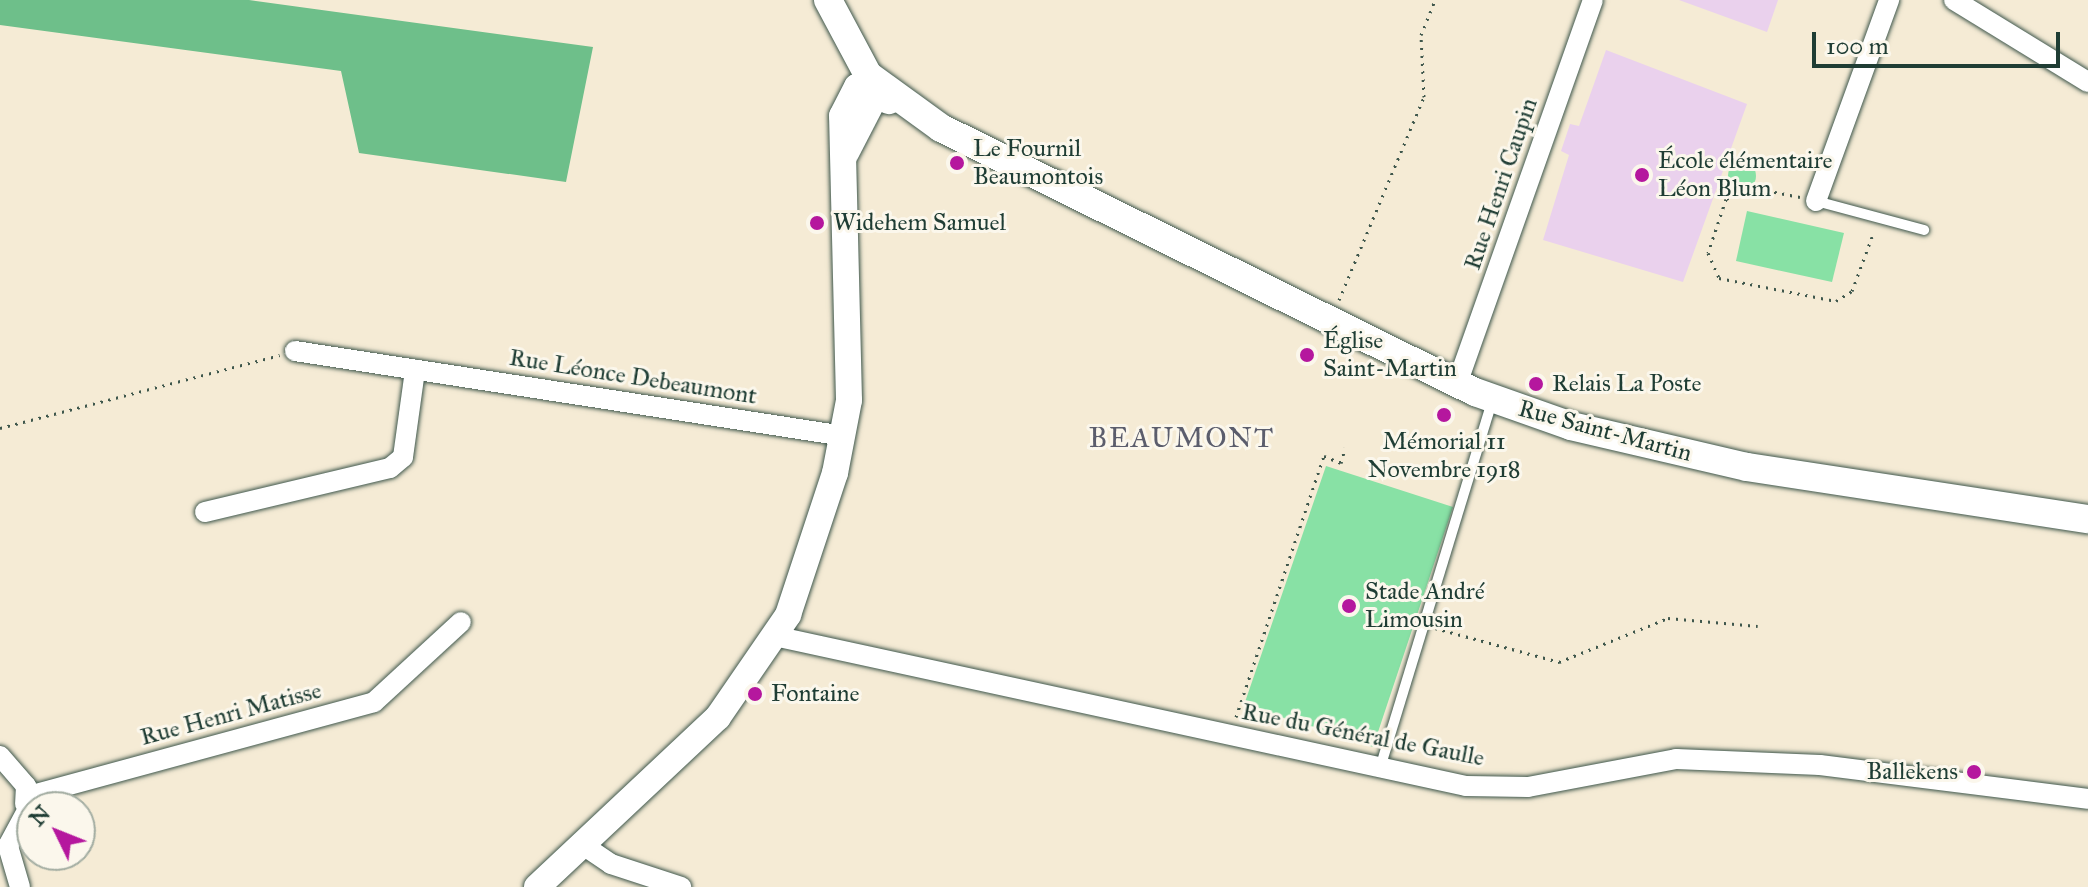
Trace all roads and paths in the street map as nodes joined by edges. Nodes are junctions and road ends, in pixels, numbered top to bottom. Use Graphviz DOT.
graph roads {
  1 [pos="819,0"];
  2 [pos="828,0"];
  3 [pos="1435,0"];
  4 [pos="1593,0"];
  5 [pos="1889,0"];
  6 [pos="1954,0"];
  7 [pos="2088,82"];
  8 [pos="872,86"];
  9 [pos="1816,201"];
  10 [pos="1924,230"];
  11 [pos="1872,237"];
  12 [pos="1329,320"];
  13 [pos="295,351"];
  14 [pos="415,370"];
  15 [pos="1457,384"];
  16 [pos="1493,399"];
  17 [pos="0,428"];
  18 [pos="844,436"];
  19 [pos="1345,448"];
  20 [pos="205,512"];
  21 [pos="2088,519"];
  22 [pos="461,622"];
  23 [pos="1423,625"];
  24 [pos="1758,626"];
  25 [pos="779,637"];
  26 [pos="1230,736"];
  27 [pos="0,756"];
  28 [pos="1379,770"];
  29 [pos="24,791"];
  30 [pos="47,791"];
  31 [pos="2088,799"];
  32 [pos="16,825"];
  33 [pos="580,843"];
  34 [pos="16,865"];
  35 [pos="537,887"];
  36 [pos="681,887"];
  1 -- 8 [label="main road"];
  2 -- 8 [label="main road"];
  3 -- 12 [label="path"];
  4 -- 15 [label="street, Rue Henri Caupin"];
  5 -- 9 [label="street"];
  6 -- 7 [label="street"];
  8 -- 12 [label="main road, Rue Saint-Martin"];
  8 -- 18 [label="street"];
  9 -- 10 [label="lane"];
  9 -- 11 [label="path"];
  12 -- 15 [label="main road, Rue Saint-Martin"];
  13 -- 14 [label="street, Rue Léonce Debeaumont"];
  13 -- 17 [label="path"];
  14 -- 18 [label="street, Rue Léonce Debeaumont"];
  14 -- 20 [label="street"];
  15 -- 16 [label="main road, Rue Saint-Martin"];
  16 -- 21 [label="main road, Rue Saint-Martin"];
  16 -- 23 [label="lane"];
  18 -- 25 [label="street"];
  19 -- 26 [label="path"];
  22 -- 30 [label="street, Rue Henri Matisse"];
  23 -- 24 [label="path"];
  23 -- 28 [label="lane"];
  25 -- 26 [label="street, Rue du Général de Gaulle"];
  25 -- 33 [label="street"];
  26 -- 28 [label="street, Rue du Général de Gaulle"];
  27 -- 29 [label="street"];
  28 -- 31 [label="street, Rue du Général de Gaulle"];
  32 -- 34 [label="street"];
  33 -- 35 [label="street"];
  33 -- 36 [label="street"];
}
